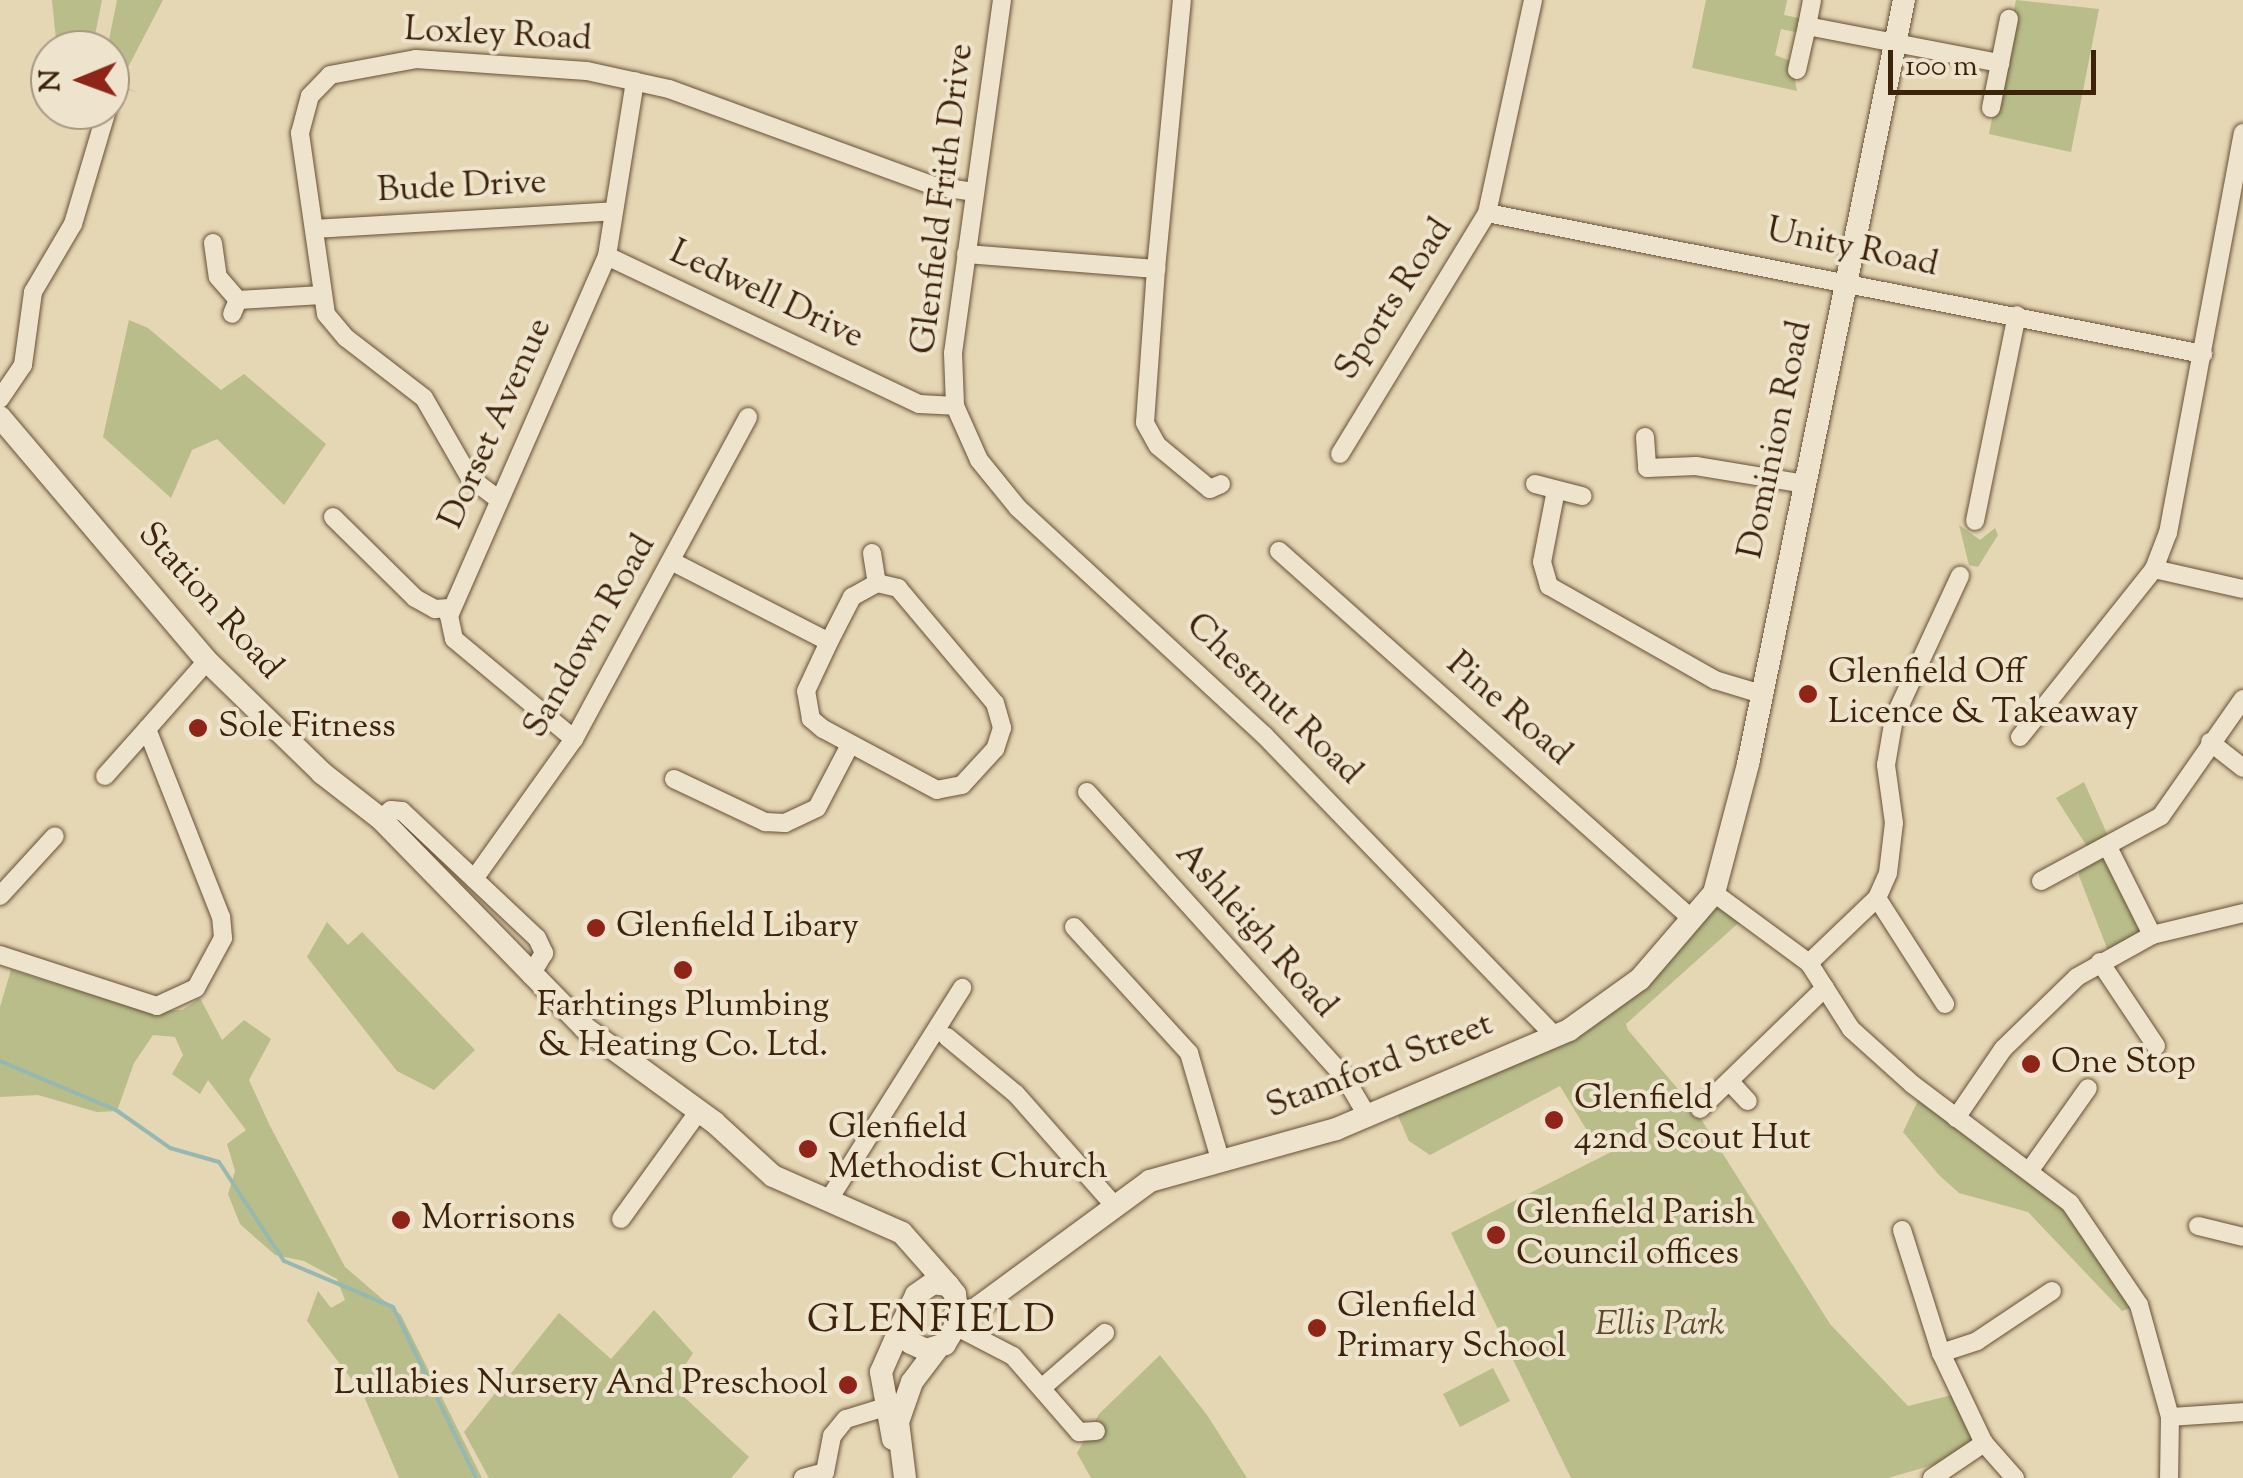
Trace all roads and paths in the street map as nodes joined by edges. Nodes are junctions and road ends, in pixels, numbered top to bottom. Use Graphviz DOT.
graph roads {
  1 [pos="1002,0"];
  2 [pos="1182,0"];
  3 [pos="1533,0"];
  4 [pos="1812,0"];
  5 [pos="1904,0"];
  6 [pos="2009,18"];
  7 [pos="1807,26"];
  8 [pos="1896,40"];
  9 [pos="2000,63"];
  10 [pos="1797,70"];
  11 [pos="635,81"];
  12 [pos="1992,108"];
  13 [pos="101,130"];
  14 [pos="2243,132"];
  15 [pos="974,192"];
  16 [pos="613,211"];
  17 [pos="1487,213"];
  18 [pos="314,229"];
  19 [pos="212,242"];
  20 [pos="966,254"];
  21 [pos="607,256"];
  22 [pos="1156,269"];
  23 [pos="1846,281"];
  24 [pos="322,295"];
  25 [pos="2017,315"];
  26 [pos="2203,354"];
  27 [pos="0,399"];
  28 [pos="954,406"];
  29 [pos="0,416"];
  30 [pos="748,417"];
  31 [pos="1645,438"];
  32 [pos="1340,454"];
  33 [pos="1222,484"];
  34 [pos="1535,484"];
  35 [pos="1805,484"];
  36 [pos="1556,490"];
  37 [pos="1582,496"];
  38 [pos="498,499"];
  39 [pos="334,517"];
  40 [pos="1975,522"];
  41 [pos="872,550"];
  42 [pos="1279,551"];
  43 [pos="673,562"];
  44 [pos="2154,568"];
  45 [pos="1960,576"];
  46 [pos="877,584"];
  47 [pos="2243,590"];
  48 [pos="450,608"];
  49 [pos="829,642"];
  50 [pos="208,661"];
  51 [pos="1761,694"];
  52 [pos="2243,699"];
  53 [pos="147,729"];
  54 [pos="2020,737"];
  55 [pos="574,739"];
  56 [pos="2210,742"];
  57 [pos="850,745"];
  58 [pos="2243,768"];
  59 [pos="105,776"];
  60 [pos="674,779"];
  61 [pos="1087,792"];
  62 [pos="381,819"];
  63 [pos="55,836"];
  64 [pos="2109,849"];
  65 [pos="474,878"];
  66 [pos="2041,881"];
  67 [pos="1714,893"];
  68 [pos="0,896"];
  69 [pos="1876,898"];
  70 [pos="2243,913"];
  71 [pos="1692,919"];
  72 [pos="1074,928"];
  73 [pos="2152,935"];
  74 [pos="0,955"];
  75 [pos="2100,962"];
  76 [pos="1809,963"];
  77 [pos="531,975"];
  78 [pos="962,988"];
  79 [pos="1825,988"];
  80 [pos="1945,1004"];
  81 [pos="947,1037"];
  82 [pos="1556,1037"];
  83 [pos="2156,1046"];
  84 [pos="1730,1082"];
  85 [pos="2078,1093"];
  86 [pos="1748,1101"];
  87 [pos="1700,1109"];
  88 [pos="699,1112"];
  89 [pos="1368,1117"];
  90 [pos="1956,1118"];
  91 [pos="1220,1159"];
  92 [pos="2030,1170"];
  93 [pos="828,1200"];
  94 [pos="1114,1204"];
  95 [pos="621,1218"];
  96 [pos="2198,1226"];
  97 [pos="1902,1230"];
  98 [pos="2243,1238"];
  99 [pos="920,1250"];
  100 [pos="924,1286"];
  101 [pos="949,1287"];
  102 [pos="2052,1291"];
  103 [pos="990,1293"];
  104 [pos="903,1322"];
  105 [pos="957,1324"];
  106 [pos="1105,1333"];
  107 [pos="936,1350"];
  108 [pos="1941,1353"];
  109 [pos="912,1382"];
  110 [pos="1044,1386"];
  111 [pos="883,1408"];
  112 [pos="2243,1412"];
  113 [pos="2170,1417"];
  114 [pos="1096,1431"];
  115 [pos="1984,1443"];
  116 [pos="898,1452"];
  117 [pos="826,1475"];
  118 [pos="803,1478"];
  119 [pos="906,1478"];
  120 [pos="1932,1478"];
  121 [pos="2015,1478"];
  122 [pos="2169,1478"];
  1 -- 15 [label="street, Glenfield Frith Drive"];
  2 -- 22 [label="street"];
  3 -- 17 [label="street, Sports Road"];
  4 -- 7 [label="street"];
  5 -- 8 [label="street, Dominion Road"];
  6 -- 9 [label="street"];
  7 -- 8 [label="street"];
  7 -- 10 [label="street"];
  8 -- 9 [label="street"];
  8 -- 23 [label="street, Dominion Road"];
  9 -- 12 [label="street"];
  11 -- 15 [label="street, Loxley Road"];
  11 -- 16 [label="street, Dorset Avenue"];
  11 -- 18 [label="street, Loxley Road"];
  13 -- 27 [label="street"];
  14 -- 26 [label="street"];
  15 -- 20 [label="street, Glenfield Frith Drive"];
  16 -- 18 [label="street, Bude Drive"];
  16 -- 21 [label="street, Dorset Avenue"];
  17 -- 23 [label="street, Unity Road"];
  17 -- 32 [label="street, Sports Road"];
  18 -- 24 [label="street, Loxley Road"];
  19 -- 24 [label="street"];
  20 -- 22 [label="street"];
  20 -- 28 [label="street, Glenfield Frith Drive"];
  21 -- 28 [label="street, Ledwell Drive"];
  21 -- 38 [label="street, Dorset Avenue"];
  22 -- 33 [label="street"];
  23 -- 25 [label="street, Unity Road"];
  23 -- 35 [label="street, Dominion Road"];
  24 -- 38 [label="street, Loxley Road"];
  25 -- 26 [label="street, Unity Road"];
  25 -- 40 [label="street"];
  26 -- 44 [label="street"];
  28 -- 82 [label="street, Chestnut Road"];
  29 -- 50 [label="street, Station Road"];
  30 -- 43 [label="street, Sandown Road"];
  31 -- 35 [label="street"];
  34 -- 36 [label="street"];
  35 -- 51 [label="street, Dominion Road"];
  36 -- 37 [label="street"];
  36 -- 51 [label="street"];
  38 -- 48 [label="street, Dorset Avenue"];
  39 -- 48 [label="street"];
  41 -- 46 [label="street"];
  42 -- 71 [label="street, Pine Road"];
  43 -- 49 [label="street"];
  43 -- 55 [label="street, Sandown Road"];
  44 -- 47 [label="street"];
  44 -- 54 [label="street"];
  45 -- 69 [label="street"];
  46 -- 49 [label="street"];
  46 -- 57 [label="street"];
  48 -- 55 [label="street"];
  49 -- 57 [label="street"];
  50 -- 53 [label="street"];
  50 -- 62 [label="street, Station Road"];
  51 -- 67 [label="street, Dominion Road"];
  52 -- 56 [label="street"];
  53 -- 59 [label="street"];
  53 -- 74 [label="street"];
  55 -- 65 [label="street, Sandown Road"];
  56 -- 58 [label="street"];
  56 -- 64 [label="street"];
  57 -- 60 [label="street"];
  61 -- 89 [label="street, Ashleigh Road"];
  62 -- 65 [label="street, Station Road"];
  62 -- 77 [label="street, Station Road"];
  63 -- 68 [label="street"];
  64 -- 66 [label="street"];
  64 -- 73 [label="street"];
  65 -- 77 [label="street, Station Road"];
  67 -- 71 [label="street, Stamford Street"];
  67 -- 76 [label="street"];
  69 -- 76 [label="street"];
  69 -- 80 [label="street"];
  70 -- 73 [label="street"];
  71 -- 82 [label="street, Stamford Street"];
  72 -- 91 [label="street"];
  73 -- 75 [label="street"];
  75 -- 83 [label="street"];
  75 -- 90 [label="street"];
  76 -- 79 [label="street"];
  77 -- 88 [label="street, Station Road"];
  78 -- 93 [label="street"];
  79 -- 84 [label="street"];
  79 -- 90 [label="street"];
  81 -- 94 [label="street"];
  82 -- 89 [label="street, Stamford Street"];
  84 -- 86 [label="street"];
  84 -- 87 [label="street"];
  85 -- 92 [label="street"];
  88 -- 93 [label="street, Station Road"];
  88 -- 95 [label="street"];
  89 -- 91 [label="street, Stamford Street"];
  90 -- 92 [label="street"];
  91 -- 94 [label="street, Stamford Street"];
  92 -- 113 [label="street"];
  93 -- 99 [label="street, Station Road"];
  94 -- 103 [label="street, Stamford Street"];
  96 -- 98 [label="street"];
  97 -- 108 [label="street"];
  99 -- 100 [label="street"];
  99 -- 101 [label="street, Station Road"];
  100 -- 101 [label="street"];
  100 -- 104 [label="street"];
  101 -- 103 [label="street"];
  101 -- 105 [label="street"];
  102 -- 108 [label="street"];
  103 -- 105 [label="street, Stamford Street"];
  104 -- 107 [label="street"];
  104 -- 111 [label="street"];
  105 -- 107 [label="street"];
  105 -- 110 [label="street"];
  106 -- 110 [label="street"];
  107 -- 109 [label="street"];
  108 -- 115 [label="street"];
  109 -- 111 [label="street"];
  109 -- 116 [label="street"];
  110 -- 114 [label="street"];
  111 -- 116 [label="street"];
  111 -- 117 [label="street"];
  112 -- 113 [label="street"];
  113 -- 122 [label="street"];
  115 -- 120 [label="street"];
  115 -- 121 [label="street"];
  116 -- 119 [label="street"];
  117 -- 118 [label="street"];
}
